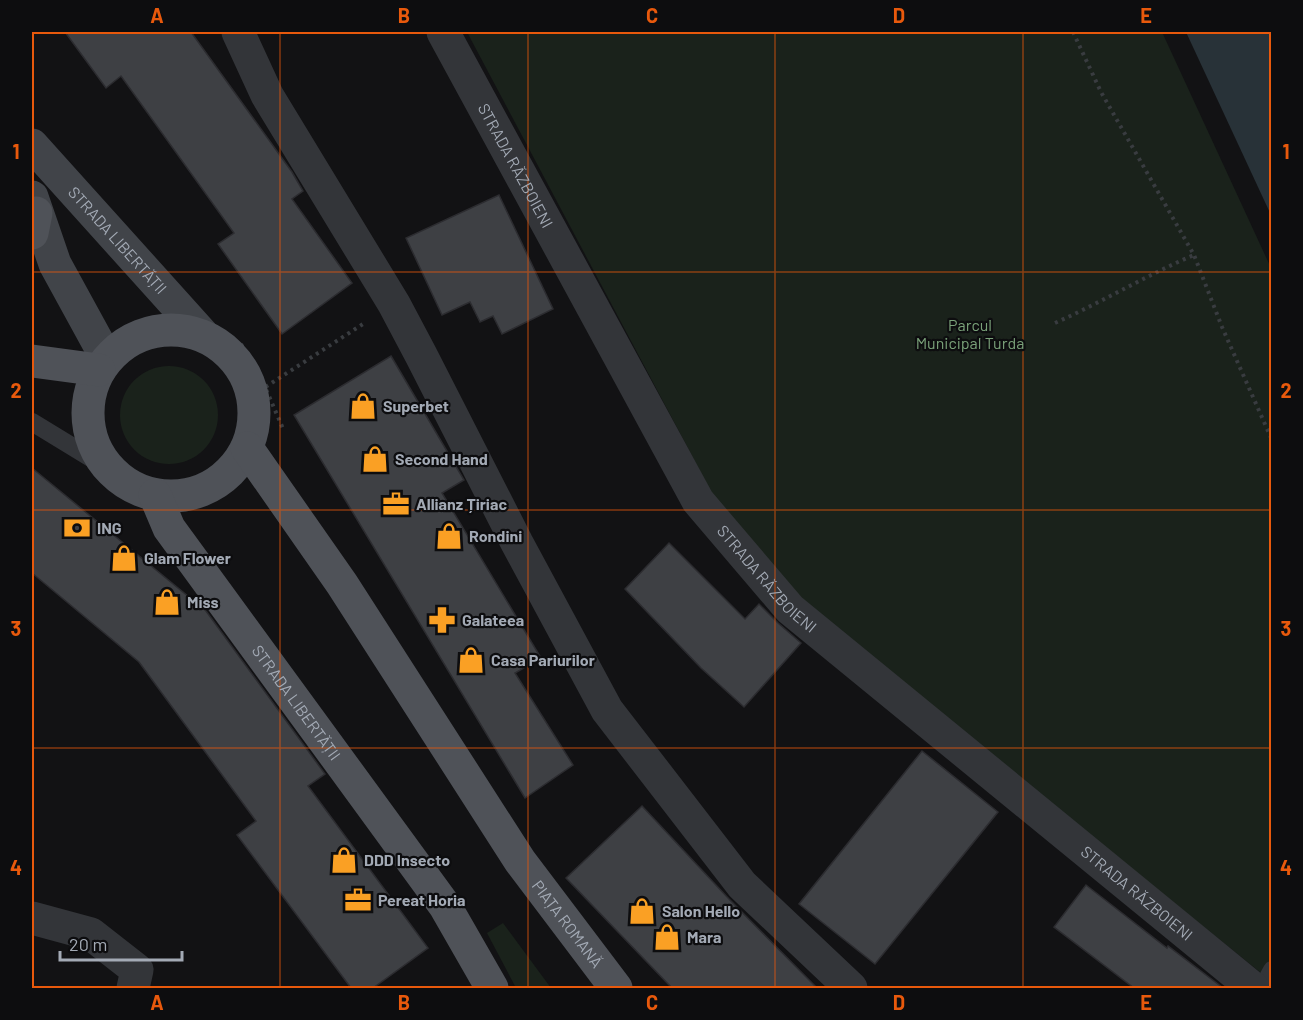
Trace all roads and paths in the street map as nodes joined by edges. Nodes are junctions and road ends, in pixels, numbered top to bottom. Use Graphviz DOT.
graph roads {
  1 [pos="238,32"];
  2 [pos="443,32"];
  3 [pos="1073,32"];
  4 [pos="32,145"];
  5 [pos="33,214"];
  6 [pos="1194,255"];
  7 [pos="394,304"];
  8 [pos="1055,323"];
  9 [pos="204,336"];
  10 [pos="32,361"];
  11 [pos="103,364"];
  12 [pos="253,395"];
  13 [pos="32,422"];
  14 [pos="1272,440"];
  15 [pos="247,448"];
  16 [pos="109,469"];
  17 [pos="155,495"];
  18 [pos="32,918"];
  19 [pos="1272,970"];
  20 [pos="133,988"];
  21 [pos="492,988"];
  22 [pos="616,988"];
  23 [pos="850,988"];
  24 [pos="1253,988"];
  25 [pos="1262,988"];
  1 -- 7 [label="street"];
  2 -- 24 [label="street, STRADA RĂZBOIENI"];
  3 -- 6 [label="path"];
  4 -- 9 [label="main road, STRADA LIBERTĂȚII"];
  5 -- 11 [label="main road"];
  6 -- 8 [label="path"];
  6 -- 14 [label="path"];
  7 -- 12 [label="path"];
  7 -- 23 [label="street"];
  9 -- 11 [label="main road"];
  9 -- 12 [label="main road"];
  10 -- 11 [label="main road"];
  11 -- 16 [label="main road"];
  12 -- 15 [label="main road"];
  13 -- 16 [label="lane"];
  15 -- 17 [label="main road"];
  15 -- 22 [label="main road, PIAȚA ROMANĂ"];
  16 -- 17 [label="main road"];
  17 -- 21 [label="main road, STRADA LIBERTĂȚII"];
  18 -- 20 [label="street"];
  19 -- 25 [label="lane"];
}
